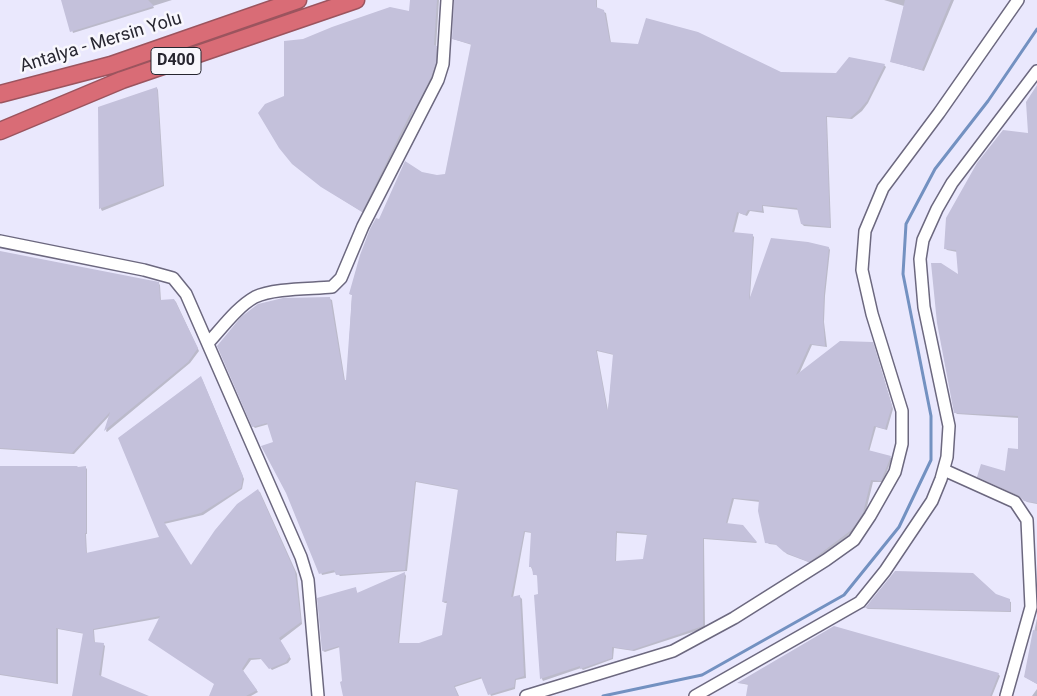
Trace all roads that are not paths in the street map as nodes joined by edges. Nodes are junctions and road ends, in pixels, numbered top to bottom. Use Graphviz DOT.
graph roads {
  1 [pos="298,0"];
  2 [pos="356,0"];
  3 [pos="447,0"];
  4 [pos="1018,0"];
  5 [pos="1037,70"];
  6 [pos="0,94"];
  7 [pos="0,131"];
  8 [pos="0,241"];
  9 [pos="208,343"];
  10 [pos="944,470"];
  11 [pos="318,696"];
  12 [pos="526,696"];
  13 [pos="695,696"];
  14 [pos="1006,696"];
  1 -- 6 [label="highway, Antalya - Mersin Yolu / D400"];
  2 -- 7 [label="highway, D400"];
  3 -- 9 [label="street"];
  4 -- 12 [label="street"];
  5 -- 10 [label="street"];
  8 -- 9 [label="street"];
  9 -- 11 [label="street"];
  10 -- 13 [label="street"];
  10 -- 14 [label="street"];
}
